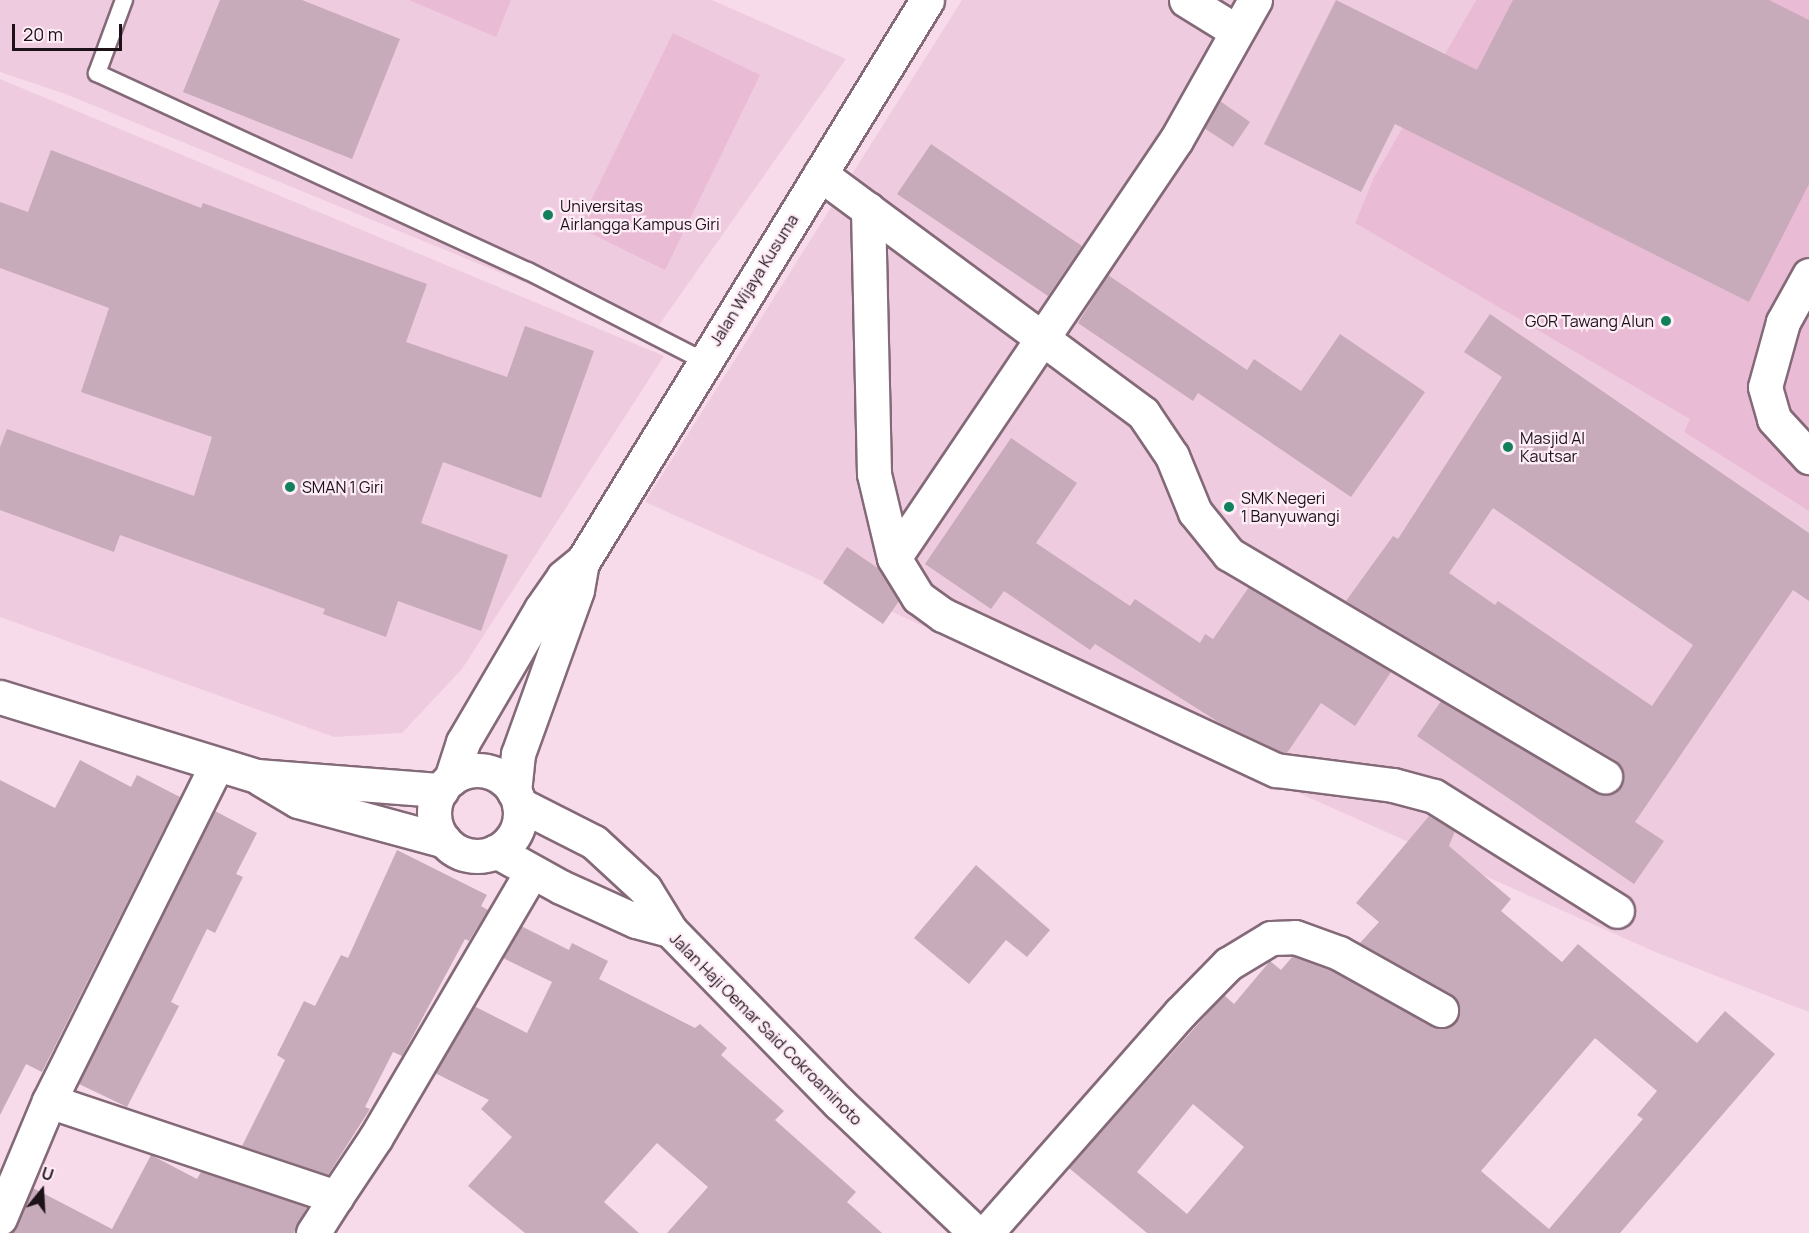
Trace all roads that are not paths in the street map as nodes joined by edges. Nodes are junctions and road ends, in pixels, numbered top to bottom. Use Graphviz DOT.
graph roads {
  1 [pos="124,0"];
  2 [pos="927,0"];
  3 [pos="1186,0"];
  4 [pos="1255,0"];
  5 [pos="1236,31"];
  6 [pos="820,174"];
  7 [pos="868,209"];
  8 [pos="1809,275"];
  9 [pos="1044,339"];
  10 [pos="704,361"];
  11 [pos="1809,457"];
  12 [pos="894,558"];
  13 [pos="583,561"];
  14 [pos="0,697"];
  15 [pos="216,766"];
  16 [pos="257,776"];
  17 [pos="1605,776"];
  18 [pos="446,785"];
  19 [pos="517,798"];
  20 [pos="445,841"];
  21 [pos="496,851"];
  22 [pos="531,873"];
  23 [pos="1617,911"];
  24 [pos="670,930"];
  25 [pos="1441,1010"];
  26 [pos="50,1101"];
  27 [pos="336,1197"];
  28 [pos="0,1218"];
  29 [pos="313,1233"];
  30 [pos="976,1233"];
  31 [pos="986,1233"];
  1 -- 10 [label="lane"];
  2 -- 6 [label="street, Jalan Wijaya Kusuma"];
  3 -- 5 [label="street"];
  4 -- 5 [label="street"];
  5 -- 9 [label="street"];
  6 -- 7 [label="street"];
  6 -- 10 [label="street, Jalan Wijaya Kusuma"];
  7 -- 9 [label="street"];
  7 -- 12 [label="street"];
  8 -- 11 [label="street"];
  9 -- 12 [label="street"];
  9 -- 17 [label="street"];
  10 -- 13 [label="street, Jalan Wijaya Kusuma"];
  12 -- 23 [label="street"];
  13 -- 18 [label="street"];
  13 -- 19 [label="street"];
  14 -- 15 [label="street"];
  15 -- 16 [label="street"];
  15 -- 26 [label="street"];
  16 -- 18 [label="street"];
  16 -- 20 [label="street"];
  18 -- 19 [label="street"];
  18 -- 20 [label="street"];
  19 -- 21 [label="street"];
  19 -- 24 [label="street"];
  20 -- 21 [label="street"];
  21 -- 22 [label="street, Jalan Haji Oemar Said Cokroaminoto"];
  22 -- 24 [label="street, Jalan Haji Oemar Said Cokroaminoto"];
  22 -- 27 [label="street"];
  24 -- 30 [label="street, Jalan Haji Oemar Said Cokroaminoto"];
  25 -- 31 [label="street"];
  26 -- 27 [label="street"];
  26 -- 28 [label="street"];
  27 -- 29 [label="street"];
}
